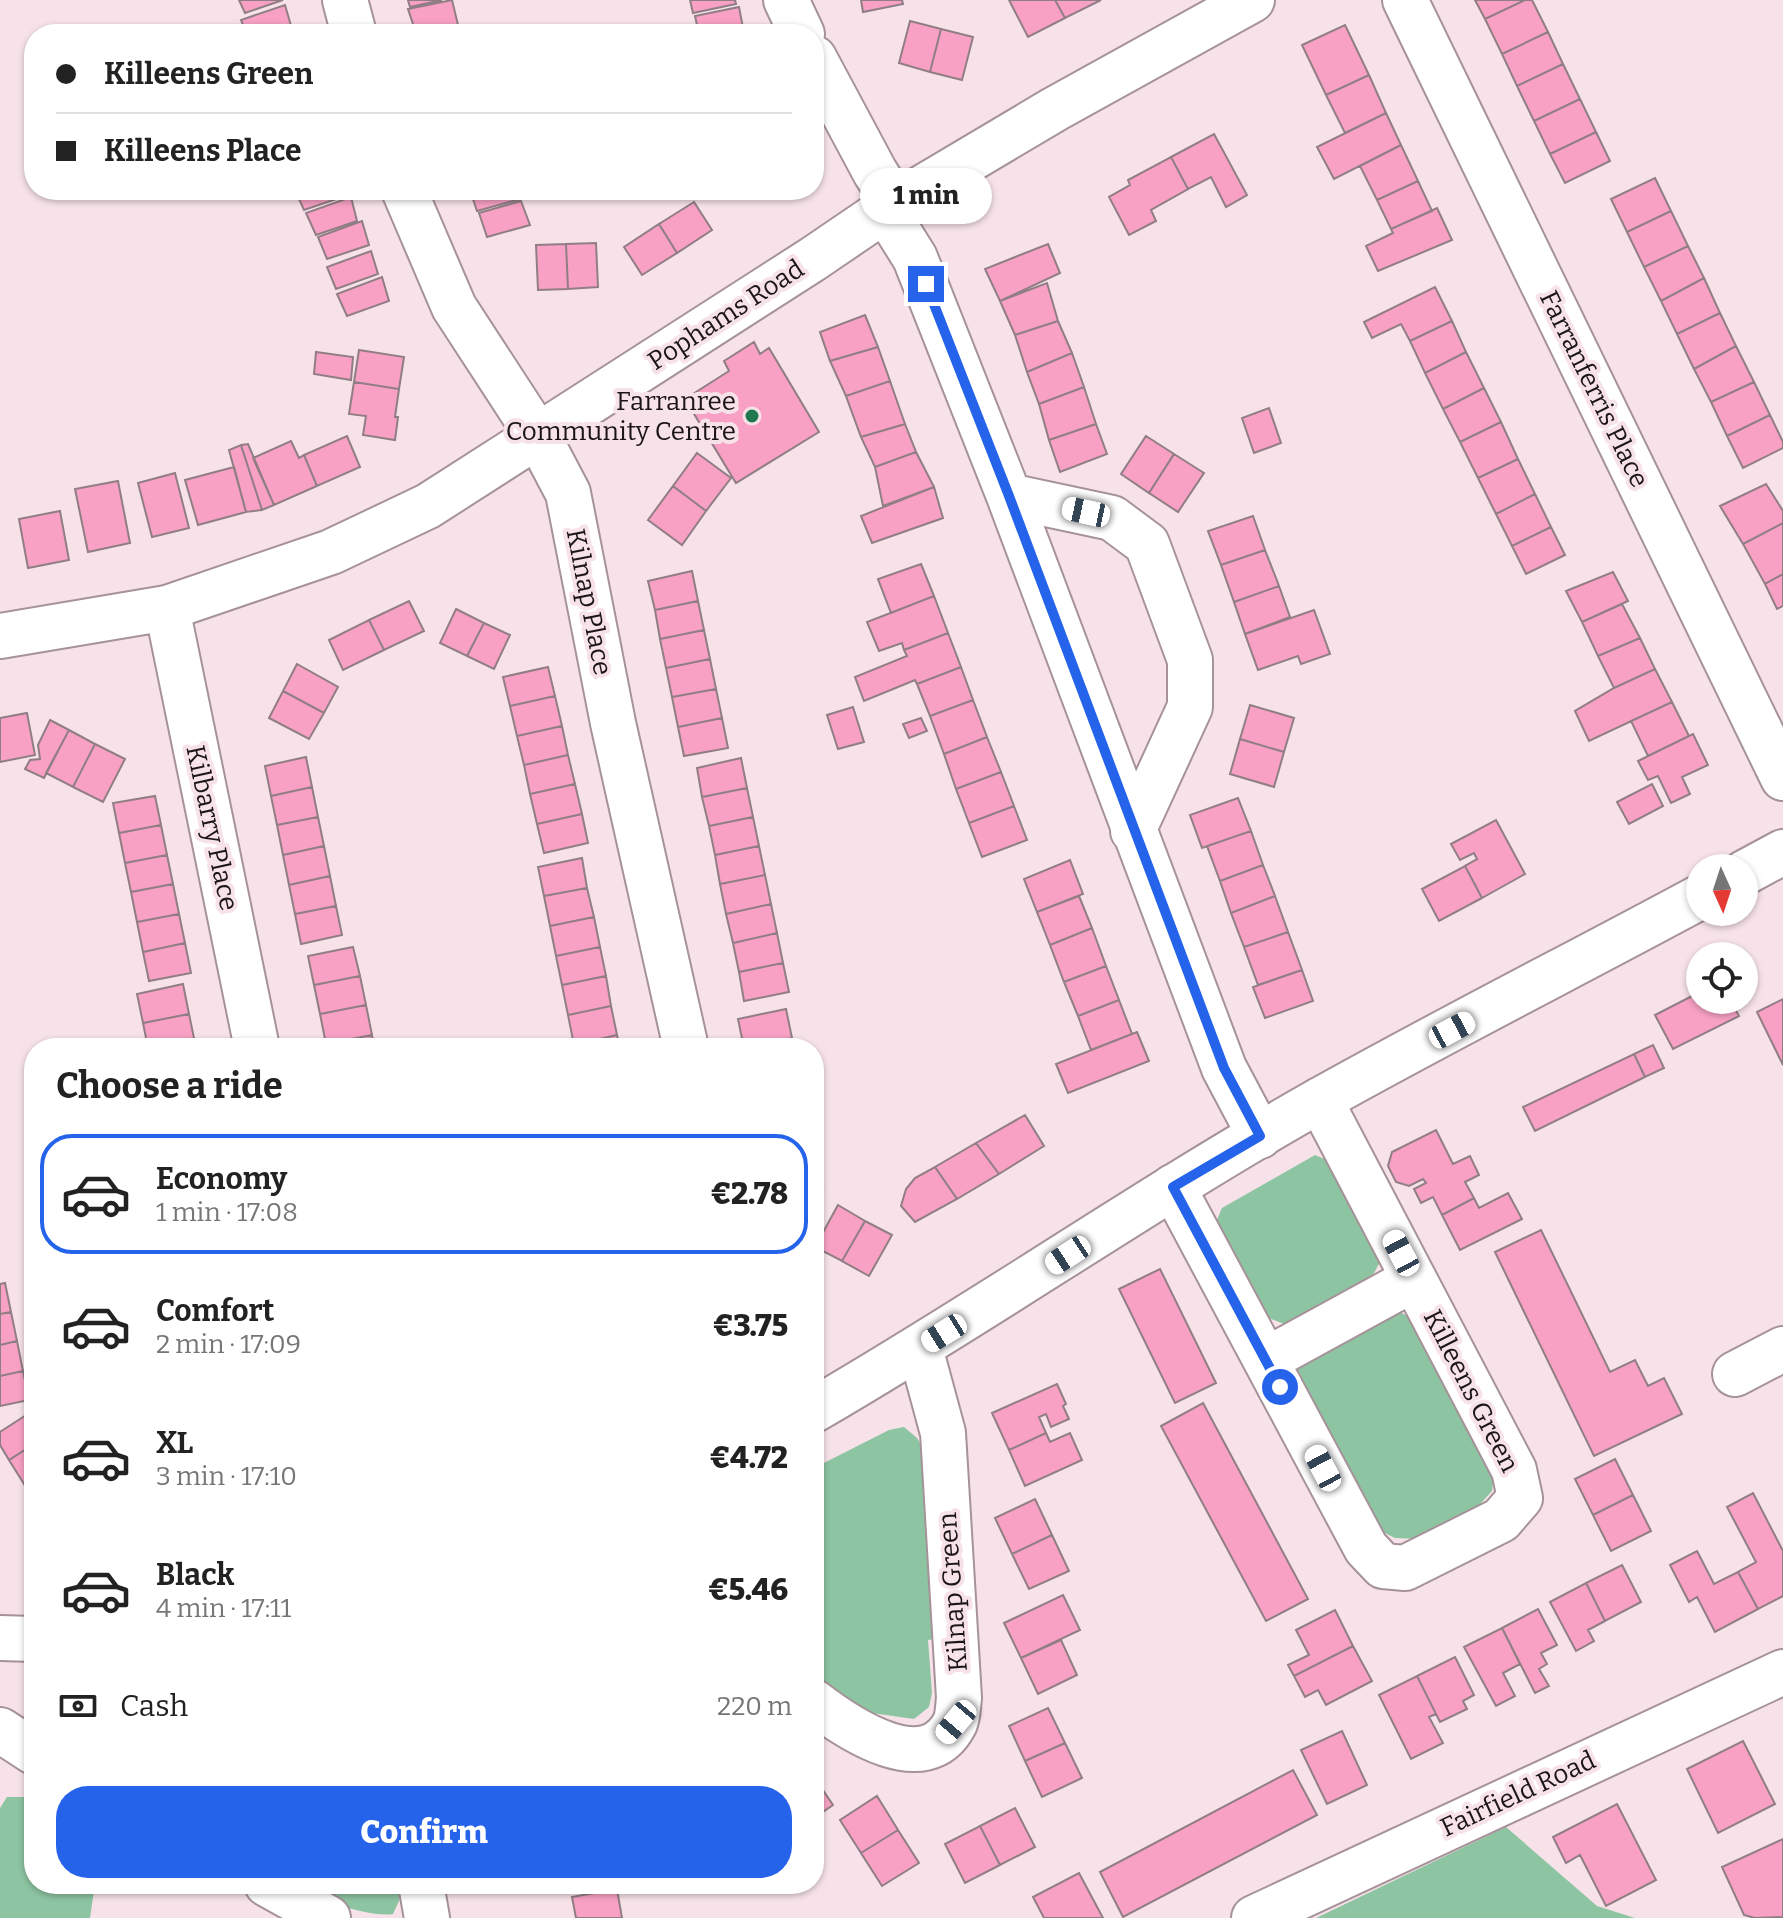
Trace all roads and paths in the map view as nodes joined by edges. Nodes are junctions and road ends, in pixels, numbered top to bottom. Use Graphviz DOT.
graph roads {
  1 [pos="345,0"];
  2 [pos="786,0"];
  3 [pos="1405,0"];
  4 [pos="1234,4"];
  5 [pos="351,24"];
  6 [pos="797,24"];
  7 [pos="824,77"];
  8 [pos="408,200"];
  9 [pos="890,207"];
  10 [pos="538,436"];
  11 [pos="1009,496"];
  12 [pos="167,608"];
  13 [pos="0,636"];
  14 [pos="1783,778"];
  15 [pos="1133,831"];
  16 [pos="1783,852"];
  17 [pos="1758,865"];
  18 [pos="1686,904"];
  19 [pos="255,1038"];
  20 [pos="684,1038"];
  21 [pos="1320,1100"];
  22 [pos="1260,1136"];
  23 [pos="1173,1187"];
  24 [pos="1414,1279"];
  25 [pos="920,1348"];
  26 [pos="1783,1349"];
  27 [pos="1266,1360"];
  28 [pos="1735,1374"];
  29 [pos="824,1404"];
  30 [pos="0,1638"];
  31 [pos="24,1639"];
  32 [pos="1783,1672"];
  33 [pos="824,1708"];
  34 [pos="285,1894"];
  35 [pos="423,1894"];
  36 [pos="328,1918"];
  37 [pos="427,1918"];
  38 [pos="1254,1918"];
  1 -- 5 [label="street"];
  2 -- 6 [label="street"];
  3 -- 14 [label="street, Farranferris Place"];
  4 -- 9 [label="street, Pophams Road"];
  7 -- 9 [label="street"];
  8 -- 10 [label="street, Kilnap Place"];
  9 -- 10 [label="street, Pophams Road"];
  9 -- 11 [label="street"];
  10 -- 12 [label="street, Pophams Road"];
  10 -- 20 [label="street, Kilnap Place"];
  11 -- 15 [label="street"];
  11 -- 15 [label="street"];
  12 -- 13 [label="street, Pophams Road"];
  12 -- 19 [label="street, Kilbarry Place"];
  15 -- 22 [label="street"];
  16 -- 17 [label="street"];
  18 -- 21 [label="street"];
  21 -- 22 [label="street"];
  21 -- 24 [label="street, Killeens Green"];
  22 -- 23 [label="street"];
  23 -- 25 [label="street"];
  23 -- 27 [label="street, Killeens Green"];
  24 -- 27 [label="street"];
  24 -- 27 [label="street, Killeens Green"];
  25 -- 29 [label="street"];
  25 -- 33 [label="street, Kilnap Green"];
  26 -- 28 [label="street"];
  30 -- 31 [label="street"];
  32 -- 38 [label="street, Fairfield Road"];
  34 -- 36 [label="street"];
  35 -- 37 [label="street"];
}
